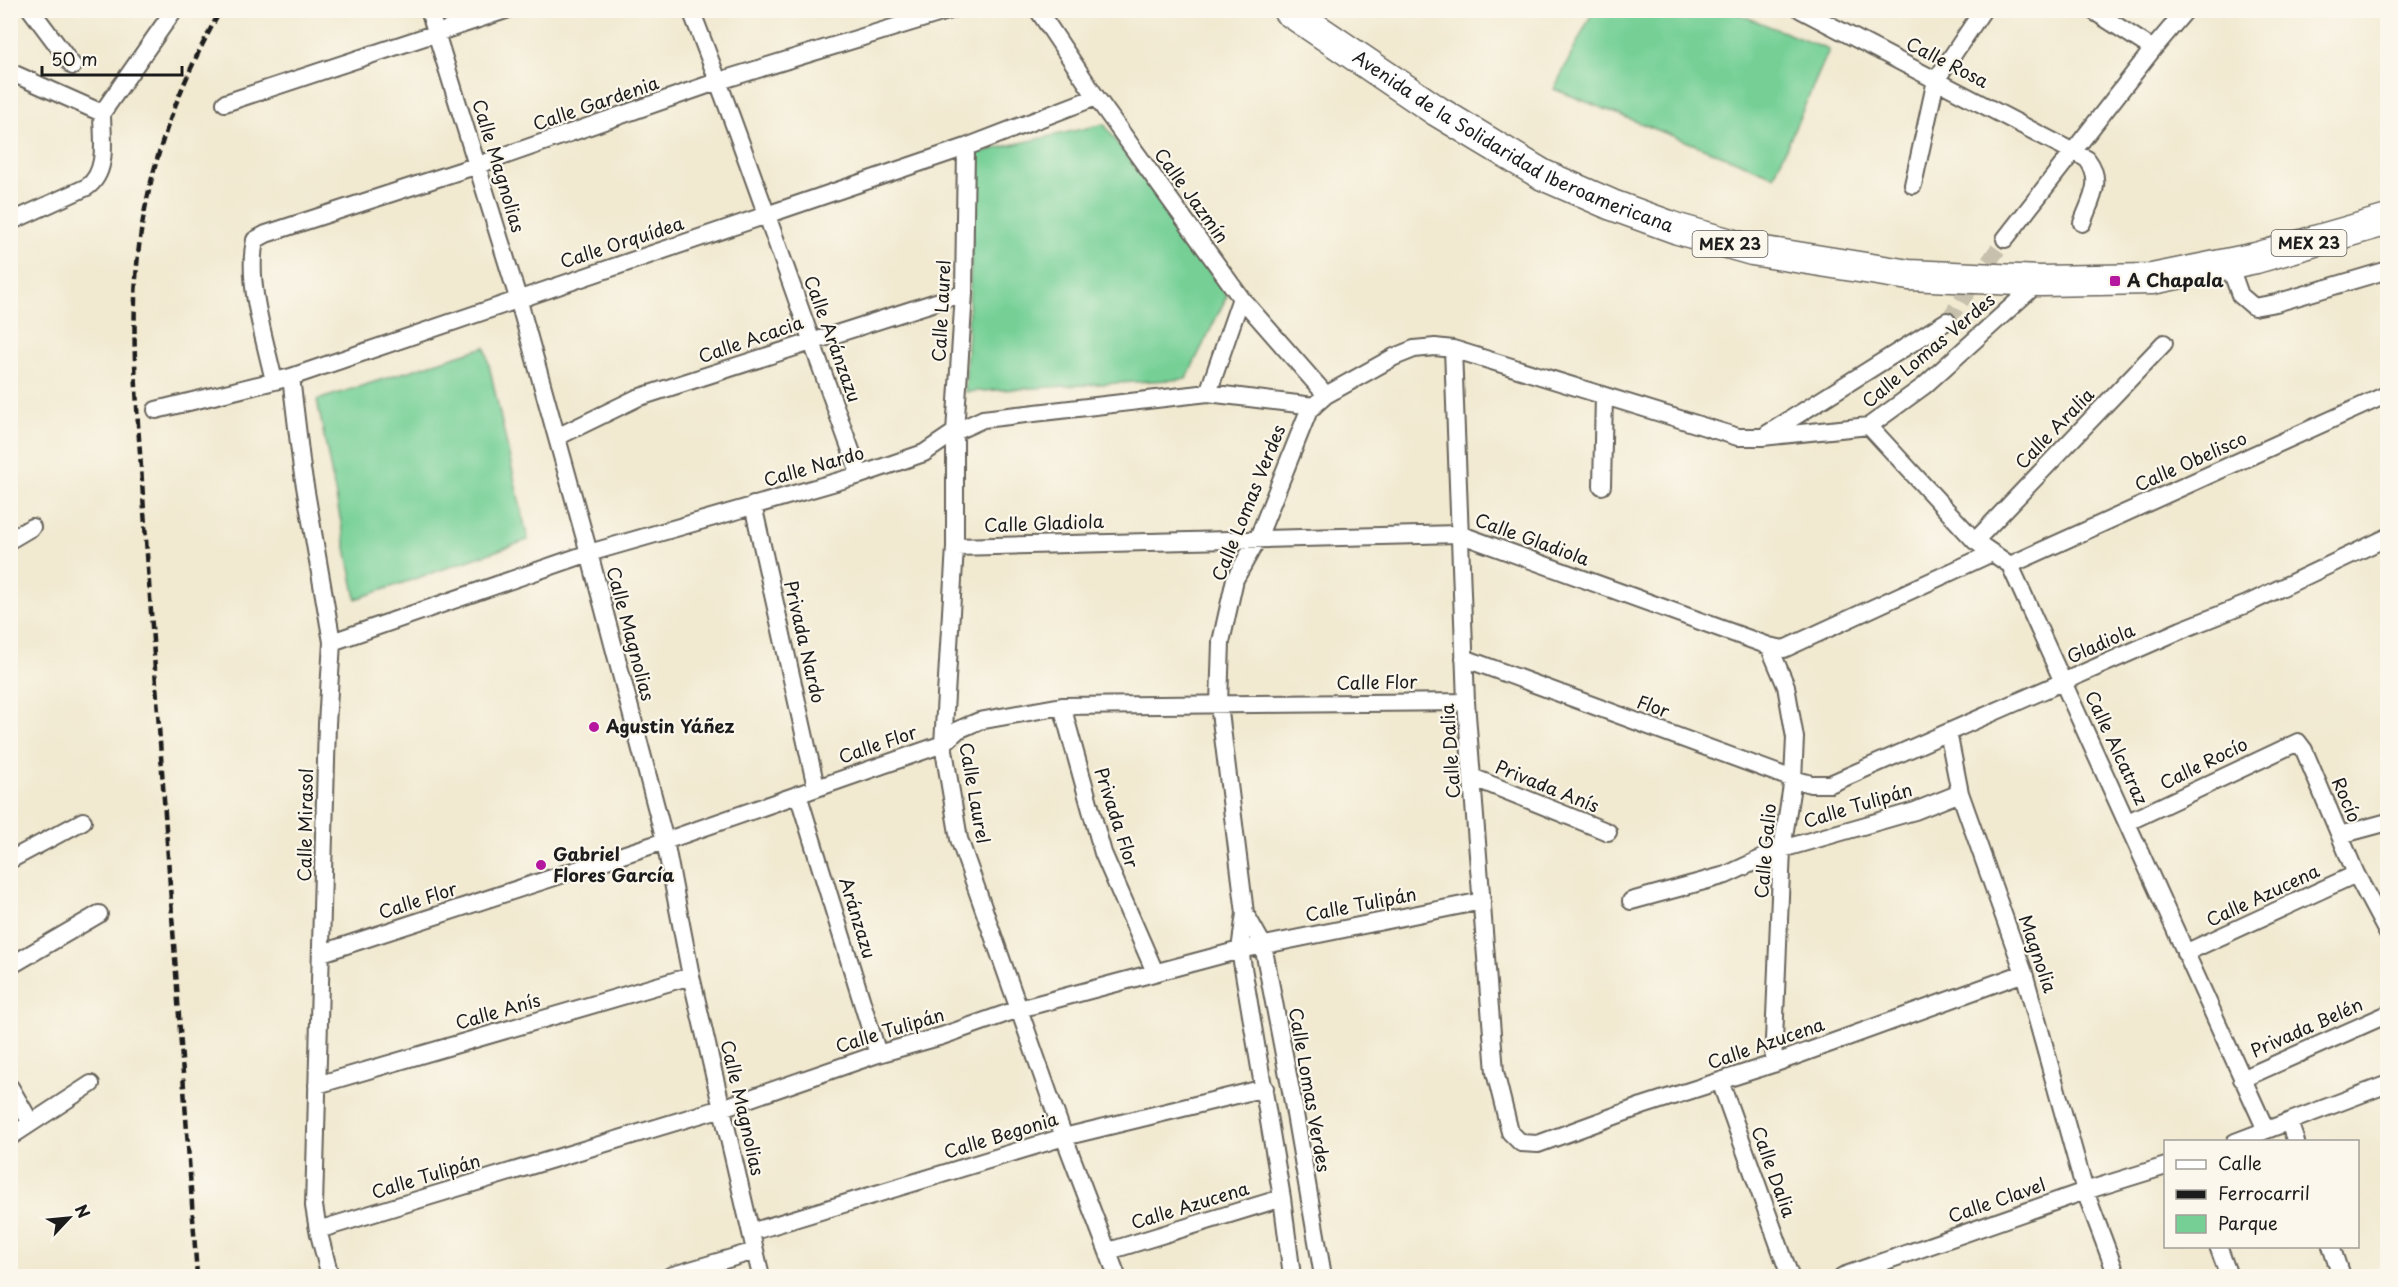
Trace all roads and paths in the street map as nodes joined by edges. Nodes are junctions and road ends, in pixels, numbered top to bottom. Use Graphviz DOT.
graph roads {
  1 [pos="31,10"];
  2 [pos="174,10"];
  3 [pos="429,10"];
  4 [pos="506,10"];
  5 [pos="691,10"];
  6 [pos="951,10"];
  7 [pos="1038,10"];
  8 [pos="1288,10"];
  9 [pos="1801,10"];
  10 [pos="1983,10"];
  11 [pos="2092,10"];
  12 [pos="2186,10"];
  13 [pos="436,34"];
  14 [pos="2152,49"];
  15 [pos="74,66"];
  16 [pos="10,72"];
  17 [pos="1936,80"];
  18 [pos="719,81"];
  19 [pos="1096,97"];
  20 [pos="225,103"];
  21 [pos="102,113"];
  22 [pos="966,147"];
  23 [pos="2074,151"];
  24 [pos="478,165"];
  25 [pos="1912,185"];
  26 [pos="768,215"];
  27 [pos="2388,219"];
  28 [pos="10,222"];
  29 [pos="2082,223"];
  30 [pos="2005,239"];
  31 [pos="255,240"];
  32 [pos="2229,264"];
  33 [pos="2388,270"];
  34 [pos="2040,281"];
  35 [pos="964,293"];
  36 [pos="518,298"];
  37 [pos="1241,298"];
  38 [pos="1947,321"];
  39 [pos="810,341"];
  40 [pos="2164,343"];
  41 [pos="1453,349"];
  42 [pos="282,379"];
  43 [pos="1208,393"];
  44 [pos="2388,394"];
  45 [pos="1605,396"];
  46 [pos="1320,400"];
  47 [pos="156,410"];
  48 [pos="1869,426"];
  49 [pos="955,432"];
  50 [pos="557,437"];
  51 [pos="1762,437"];
  52 [pos="860,475"];
  53 [pos="1602,486"];
  54 [pos="753,505"];
  55 [pos="32,527"];
  56 [pos="1459,534"];
  57 [pos="2388,537"];
  58 [pos="1258,538"];
  59 [pos="10,540"];
  60 [pos="1975,541"];
  61 [pos="955,547"];
  62 [pos="589,553"];
  63 [pos="1992,553"];
  64 [pos="2010,564"];
  65 [pos="332,642"];
  66 [pos="1769,646"];
  67 [pos="1464,658"];
  68 [pos="2064,682"];
  69 [pos="1466,702"];
  70 [pos="1219,704"];
  71 [pos="1062,706"];
  72 [pos="1948,732"];
  73 [pos="2298,742"];
  74 [pos="943,744"];
  75 [pos="1472,777"];
  76 [pos="1793,779"];
  77 [pos="1830,784"];
  78 [pos="816,788"];
  79 [pos="798,794"];
  80 [pos="1960,794"];
  81 [pos="83,821"];
  82 [pos="2128,822"];
  83 [pos="2388,822"];
  84 [pos="1608,832"];
  85 [pos="2340,835"];
  86 [pos="665,841"];
  87 [pos="1782,849"];
  88 [pos="10,860"];
  89 [pos="2356,874"];
  90 [pos="1482,900"];
  91 [pos="1631,901"];
  92 [pos="99,914"];
  93 [pos="1245,914"];
  94 [pos="2388,934"];
  95 [pos="1263,945"];
  96 [pos="1240,950"];
  97 [pos="322,952"];
  98 [pos="2185,953"];
  99 [pos="10,966"];
  100 [pos="1155,972"];
  101 [pos="2024,973"];
  102 [pos="691,976"];
  103 [pos="1019,1009"];
  104 [pos="2388,1014"];
  105 [pos="878,1054"];
  106 [pos="1773,1064"];
  107 [pos="2242,1078"];
  108 [pos="1720,1081"];
  109 [pos="90,1084"];
  110 [pos="2388,1084"];
  111 [pos="317,1085"];
  112 [pos="10,1087"];
  113 [pos="1265,1088"];
  114 [pos="722,1107"];
  115 [pos="2289,1122"];
  116 [pos="32,1123"];
  117 [pos="2266,1130"];
  118 [pos="10,1137"];
  119 [pos="1064,1137"];
  120 [pos="2240,1140"];
  121 [pos="2295,1140"];
  122 [pos="1521,1143"];
  123 [pos="2164,1167"];
  124 [pos="2085,1191"];
  125 [pos="1282,1198"];
  126 [pos="318,1230"];
  127 [pos="751,1232"];
  128 [pos="2219,1248"];
  129 [pos="2332,1248"];
  130 [pos="755,1251"];
  131 [pos="1109,1251"];
  132 [pos="330,1276"];
  133 [pos="670,1276"];
  134 [pos="761,1276"];
  135 [pos="1117,1276"];
  136 [pos="1292,1276"];
  137 [pos="1323,1276"];
  138 [pos="1790,1276"];
  139 [pos="1844,1276"];
  140 [pos="2118,1276"];
  141 [pos="2229,1276"];
  142 [pos="2341,1276"];
  1 -- 15 [label="street"];
  2 -- 21 [label="street"];
  3 -- 13 [label="street, Calle Magnolias"];
  4 -- 13 [label="street"];
  5 -- 18 [label="street, Calle Aránzazu"];
  6 -- 18 [label="street, Calle Gardenia"];
  7 -- 19 [label="street, Calle Jazmín"];
  8 -- 34 [label="highway, Avenida de la Solidaridad Iberoamericana / MEX 23"];
  9 -- 17 [label="street, Calle Rosa"];
  10 -- 17 [label="street"];
  11 -- 14 [label="street"];
  12 -- 14 [label="street"];
  13 -- 20 [label="street"];
  13 -- 24 [label="street, Calle Magnolias"];
  14 -- 23 [label="street"];
  16 -- 21 [label="street"];
  17 -- 23 [label="street, Calle Rosa"];
  17 -- 25 [label="street"];
  18 -- 24 [label="street, Calle Gardenia"];
  18 -- 26 [label="street, Calle Aránzazu"];
  19 -- 22 [label="street, Calle Orquídea"];
  19 -- 37 [label="street, Calle Jazmín"];
  21 -- 28 [label="street"];
  22 -- 26 [label="street, Calle Orquídea"];
  22 -- 35 [label="street, Calle Laurel"];
  23 -- 29 [label="street"];
  23 -- 30 [label="street"];
  24 -- 31 [label="street, Calle Gardenia"];
  24 -- 36 [label="street, Calle Magnolias"];
  26 -- 36 [label="street, Calle Orquídea"];
  26 -- 39 [label="street, Calle Aránzazu"];
  27 -- 32 [label="highway, Avenida de la Solidaridad Iberoamericana / MEX 23"];
  31 -- 42 [label="street, Calle Mirasol"];
  32 -- 33 [label="street"];
  32 -- 34 [label="highway, Avenida de la Solidaridad Iberoamericana / MEX 23"];
  34 -- 48 [label="street, Calle Lomas Verdes"];
  35 -- 39 [label="street, Calle Acacia"];
  35 -- 49 [label="street, Calle Laurel"];
  36 -- 42 [label="street, Calle Orquídea"];
  36 -- 50 [label="street, Calle Magnolias"];
  37 -- 43 [label="street"];
  37 -- 46 [label="street, Calle Jazmín"];
  38 -- 51 [label="street, Calle Lomas Verdes"];
  39 -- 50 [label="street, Calle Acacia"];
  39 -- 52 [label="street, Calle Aránzazu"];
  40 -- 60 [label="street, Calle Aralia"];
  41 -- 45 [label="street, Calle Lomas Verdes"];
  41 -- 46 [label="street, Calle Lomas Verdes"];
  41 -- 56 [label="street, Calle Dalia"];
  42 -- 47 [label="street, Calle Orquídea"];
  42 -- 65 [label="street, Calle Mirasol"];
  43 -- 46 [label="street, Calle Nardo"];
  43 -- 49 [label="street, Calle Nardo"];
  44 -- 64 [label="street, Calle Obelisco"];
  45 -- 51 [label="street, Calle Lomas Verdes"];
  45 -- 53 [label="street"];
  46 -- 58 [label="street, Calle Lomas Verdes"];
  48 -- 51 [label="street, Calle Lomas Verdes"];
  48 -- 60 [label="street"];
  49 -- 52 [label="street, Calle Nardo"];
  49 -- 61 [label="street, Calle Laurel"];
  50 -- 62 [label="street, Calle Magnolias"];
  52 -- 54 [label="street, Calle Nardo"];
  54 -- 62 [label="street, Calle Nardo"];
  54 -- 78 [label="street, Privada Nardo"];
  55 -- 59 [label="street"];
  56 -- 58 [label="street, Calle Gladiola"];
  56 -- 66 [label="street, Calle Gladiola"];
  56 -- 67 [label="street, Calle Dalia"];
  57 -- 68 [label="street, Gladiola"];
  58 -- 61 [label="street, Calle Gladiola"];
  58 -- 70 [label="street, Calle Lomas Verdes"];
  60 -- 63 [label="street"];
  61 -- 74 [label="street, Calle Laurel"];
  62 -- 65 [label="street, Calle Nardo"];
  62 -- 86 [label="street, Calle Magnolias"];
  63 -- 64 [label="street"];
  63 -- 66 [label="street, Calle Gladiola"];
  64 -- 68 [label="street, Calle Alcatraz"];
  65 -- 97 [label="street, Calle Mirasol"];
  66 -- 76 [label="street, Calle Galio"];
  67 -- 69 [label="street, Calle Dalia"];
  67 -- 76 [label="street, Flor"];
  68 -- 72 [label="street, Gladiola"];
  68 -- 82 [label="street, Calle Alcatraz"];
  69 -- 70 [label="street, Calle Flor"];
  69 -- 75 [label="street, Calle Dalia"];
  70 -- 71 [label="street, Calle Flor"];
  70 -- 93 [label="street, Calle Lomas Verdes"];
  71 -- 74 [label="street, Calle Flor"];
  71 -- 100 [label="street, Privada Flor"];
  72 -- 77 [label="street, Gladiola"];
  72 -- 80 [label="street, Magnolia"];
  73 -- 82 [label="street, Calle Rocío"];
  73 -- 85 [label="street, Rocío"];
  74 -- 78 [label="street, Calle Flor"];
  74 -- 103 [label="street, Calle Laurel"];
  75 -- 84 [label="street, Privada Anís"];
  75 -- 90 [label="street, Calle Dalia"];
  76 -- 77 [label="street, Flor"];
  76 -- 87 [label="street, Calle Galio"];
  78 -- 79 [label="street, Calle Flor"];
  79 -- 86 [label="street, Calle Flor"];
  79 -- 105 [label="street, Aránzazu"];
  80 -- 87 [label="street, Calle Tulipán"];
  80 -- 101 [label="street, Magnolia"];
  81 -- 88 [label="street"];
  82 -- 98 [label="street, Calle Alcatraz"];
  83 -- 85 [label="street"];
  85 -- 89 [label="street, Rocío"];
  86 -- 97 [label="street, Calle Flor"];
  86 -- 102 [label="street, Calle Magnolias"];
  87 -- 91 [label="street, Calle Tulipán"];
  87 -- 106 [label="street, Calle Galio"];
  89 -- 94 [label="street, Rocío"];
  89 -- 98 [label="street, Calle Azucena"];
  90 -- 95 [label="street, Calle Tulipán"];
  90 -- 122 [label="street, Calle Dalia"];
  92 -- 99 [label="street"];
  93 -- 95 [label="street, Calle Lomas Verdes"];
  93 -- 96 [label="street, Calle Lomas Verdes"];
  95 -- 96 [label="street, Calle Tulipán"];
  95 -- 137 [label="street, Calle Lomas Verdes"];
  96 -- 100 [label="street, Calle Tulipán"];
  96 -- 113 [label="street, Calle Lomas Verdes"];
  97 -- 111 [label="street, Calle Mirasol"];
  98 -- 107 [label="street, Calle Alcatraz"];
  100 -- 103 [label="street, Calle Tulipán"];
  101 -- 106 [label="street, Calle Azucena"];
  101 -- 124 [label="street, Magnolia"];
  102 -- 111 [label="street, Calle Anís"];
  102 -- 114 [label="street, Calle Magnolias"];
  103 -- 105 [label="street, Calle Tulipán"];
  103 -- 119 [label="street, Calle Laurel"];
  104 -- 107 [label="street, Privada Belén"];
  105 -- 114 [label="street, Calle Tulipán"];
  106 -- 108 [label="street, Calle Azucena"];
  107 -- 117 [label="street, Calle Alcatraz"];
  108 -- 122 [label="street, Calle Azucena"];
  108 -- 138 [label="street, Calle Dalia"];
  109 -- 116 [label="street"];
  110 -- 115 [label="street"];
  111 -- 126 [label="street, Calle Mirasol"];
  112 -- 116 [label="street"];
  113 -- 119 [label="street, Calle Begonia"];
  113 -- 125 [label="street, Calle Lomas Verdes"];
  114 -- 126 [label="street, Calle Tulipán"];
  114 -- 127 [label="street, Calle Magnolias"];
  115 -- 117 [label="street"];
  115 -- 121 [label="street"];
  116 -- 118 [label="street"];
  117 -- 120 [label="street"];
  119 -- 127 [label="street, Calle Begonia"];
  119 -- 131 [label="street, Calle Laurel"];
  123 -- 124 [label="street, Calle Clavel"];
  124 -- 139 [label="street, Calle Clavel"];
  124 -- 140 [label="street, Magnolia"];
  125 -- 131 [label="street, Calle Azucena"];
  125 -- 136 [label="street, Calle Lomas Verdes"];
  126 -- 132 [label="street, Calle Mirasol"];
  127 -- 130 [label="street, Calle Magnolias"];
  128 -- 141 [label="street"];
  129 -- 142 [label="street"];
  130 -- 133 [label="street"];
  130 -- 134 [label="street, Calle Magnolias"];
  131 -- 135 [label="street, Calle Laurel"];
}
